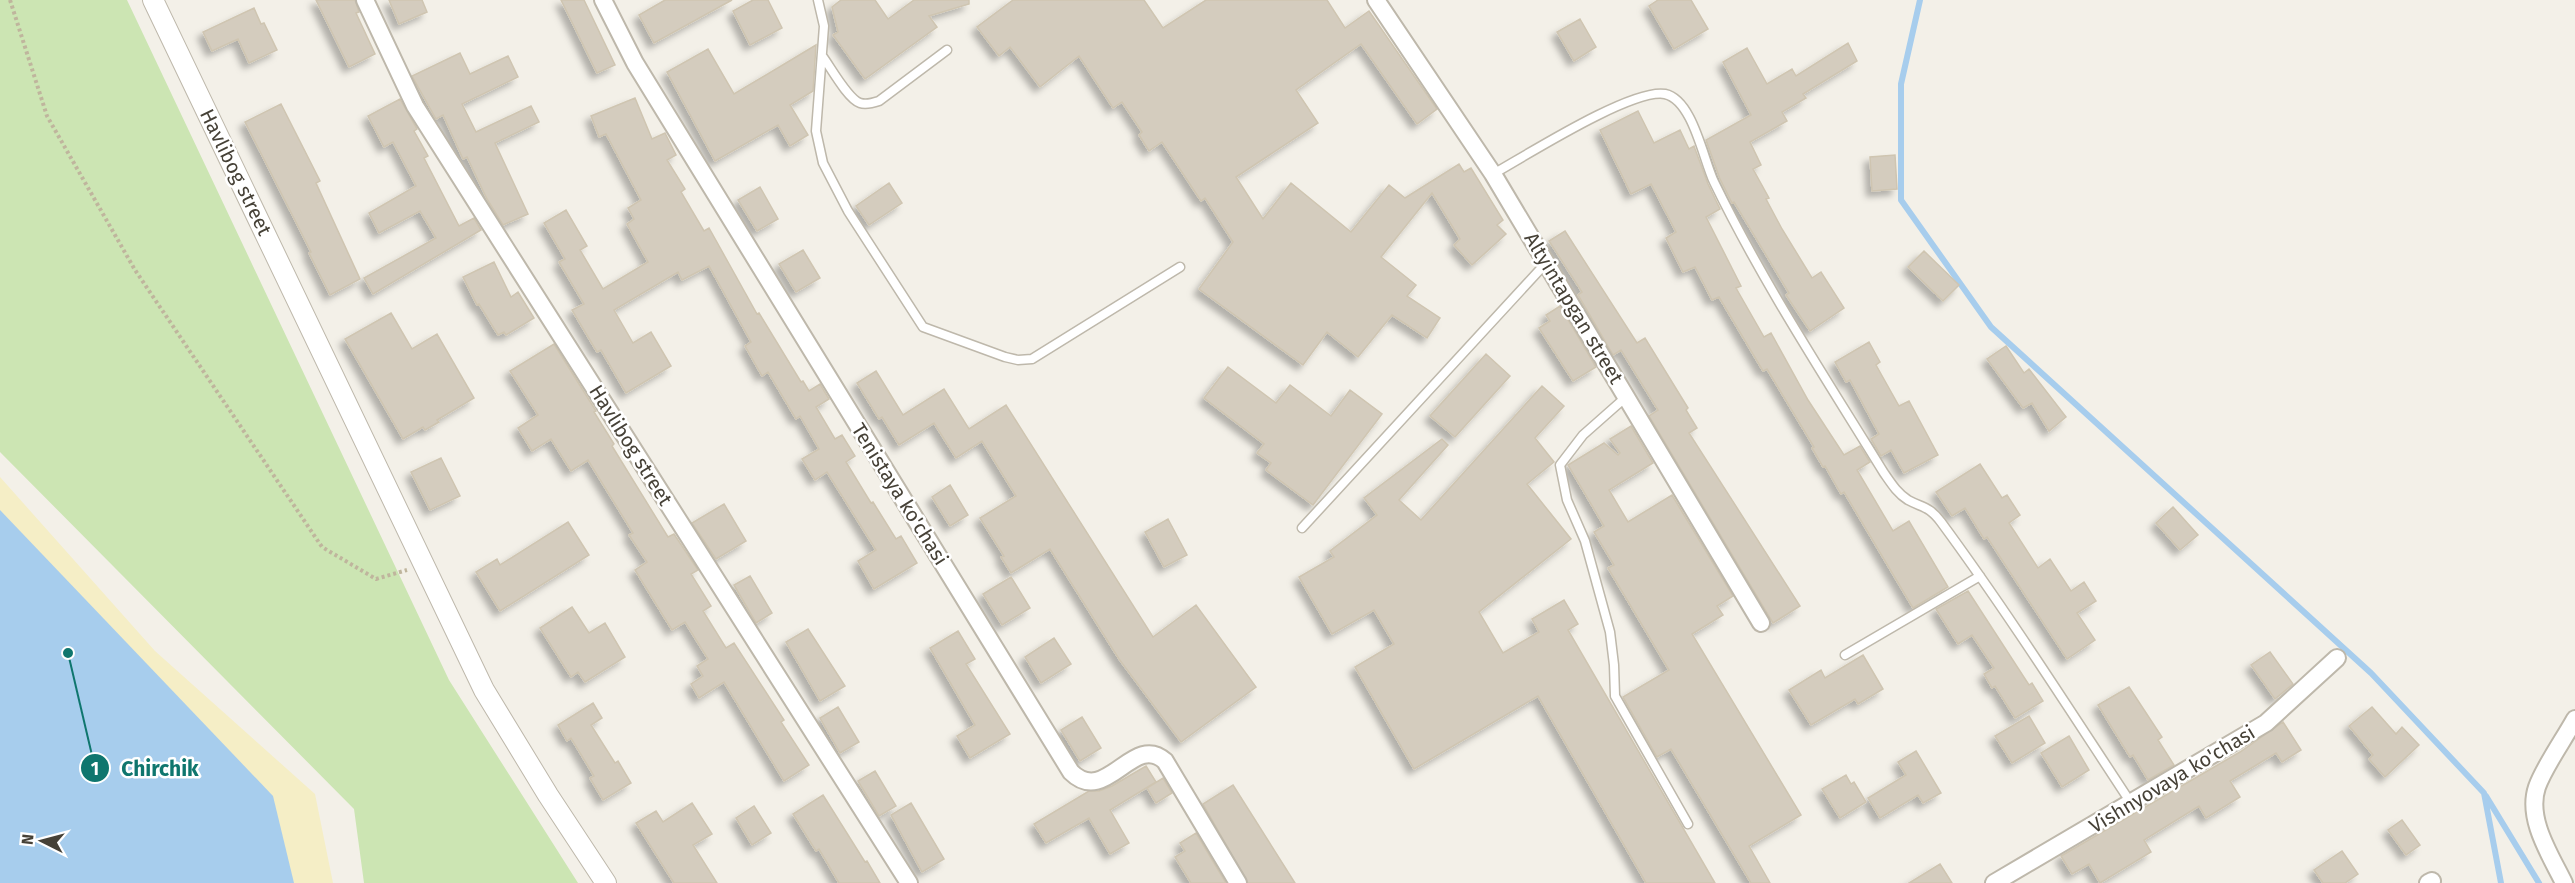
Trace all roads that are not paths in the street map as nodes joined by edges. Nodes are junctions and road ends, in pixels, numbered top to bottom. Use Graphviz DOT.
graph roads {
  1 [pos="153,0"];
  2 [pos="365,0"];
  3 [pos="603,0"];
  4 [pos="818,0"];
  5 [pos="1376,0"];
  6 [pos="947,50"];
  7 [pos="823,57"];
  8 [pos="1493,174"];
  9 [pos="1546,263"];
  10 [pos="1180,267"];
  11 [pos="1627,396"];
  12 [pos="1302,528"];
  13 [pos="1980,576"];
  14 [pos="1761,623"];
  15 [pos="1845,655"];
  16 [pos="2337,658"];
  17 [pos="2575,719"];
  18 [pos="2132,804"];
  19 [pos="1688,824"];
  20 [pos="606,883"];
  21 [pos="909,883"];
  22 [pos="1238,883"];
  23 [pos="1994,883"];
  24 [pos="2564,883"];
  1 -- 20 [label="street, Hаvlibog street"];
  2 -- 21 [label="street, Hаvlibog street"];
  3 -- 22 [label="street, Tenistaya ko'chasi"];
  4 -- 7 [label="lane"];
  5 -- 8 [label="street, Altyintapgan street"];
  6 -- 7 [label="lane"];
  7 -- 10 [label="lane"];
  8 -- 9 [label="street, Altyintapgan street"];
  8 -- 13 [label="lane"];
  9 -- 11 [label="street, Altyintapgan street"];
  9 -- 12 [label="lane"];
  11 -- 14 [label="street, Altyintapgan street"];
  11 -- 19 [label="lane"];
  13 -- 15 [label="lane"];
  13 -- 18 [label="lane"];
  16 -- 18 [label="street, Vishnyovaya ko'chasi"];
  17 -- 24 [label="street"];
  18 -- 23 [label="street, Vishnyovaya ko'chasi"];
}
